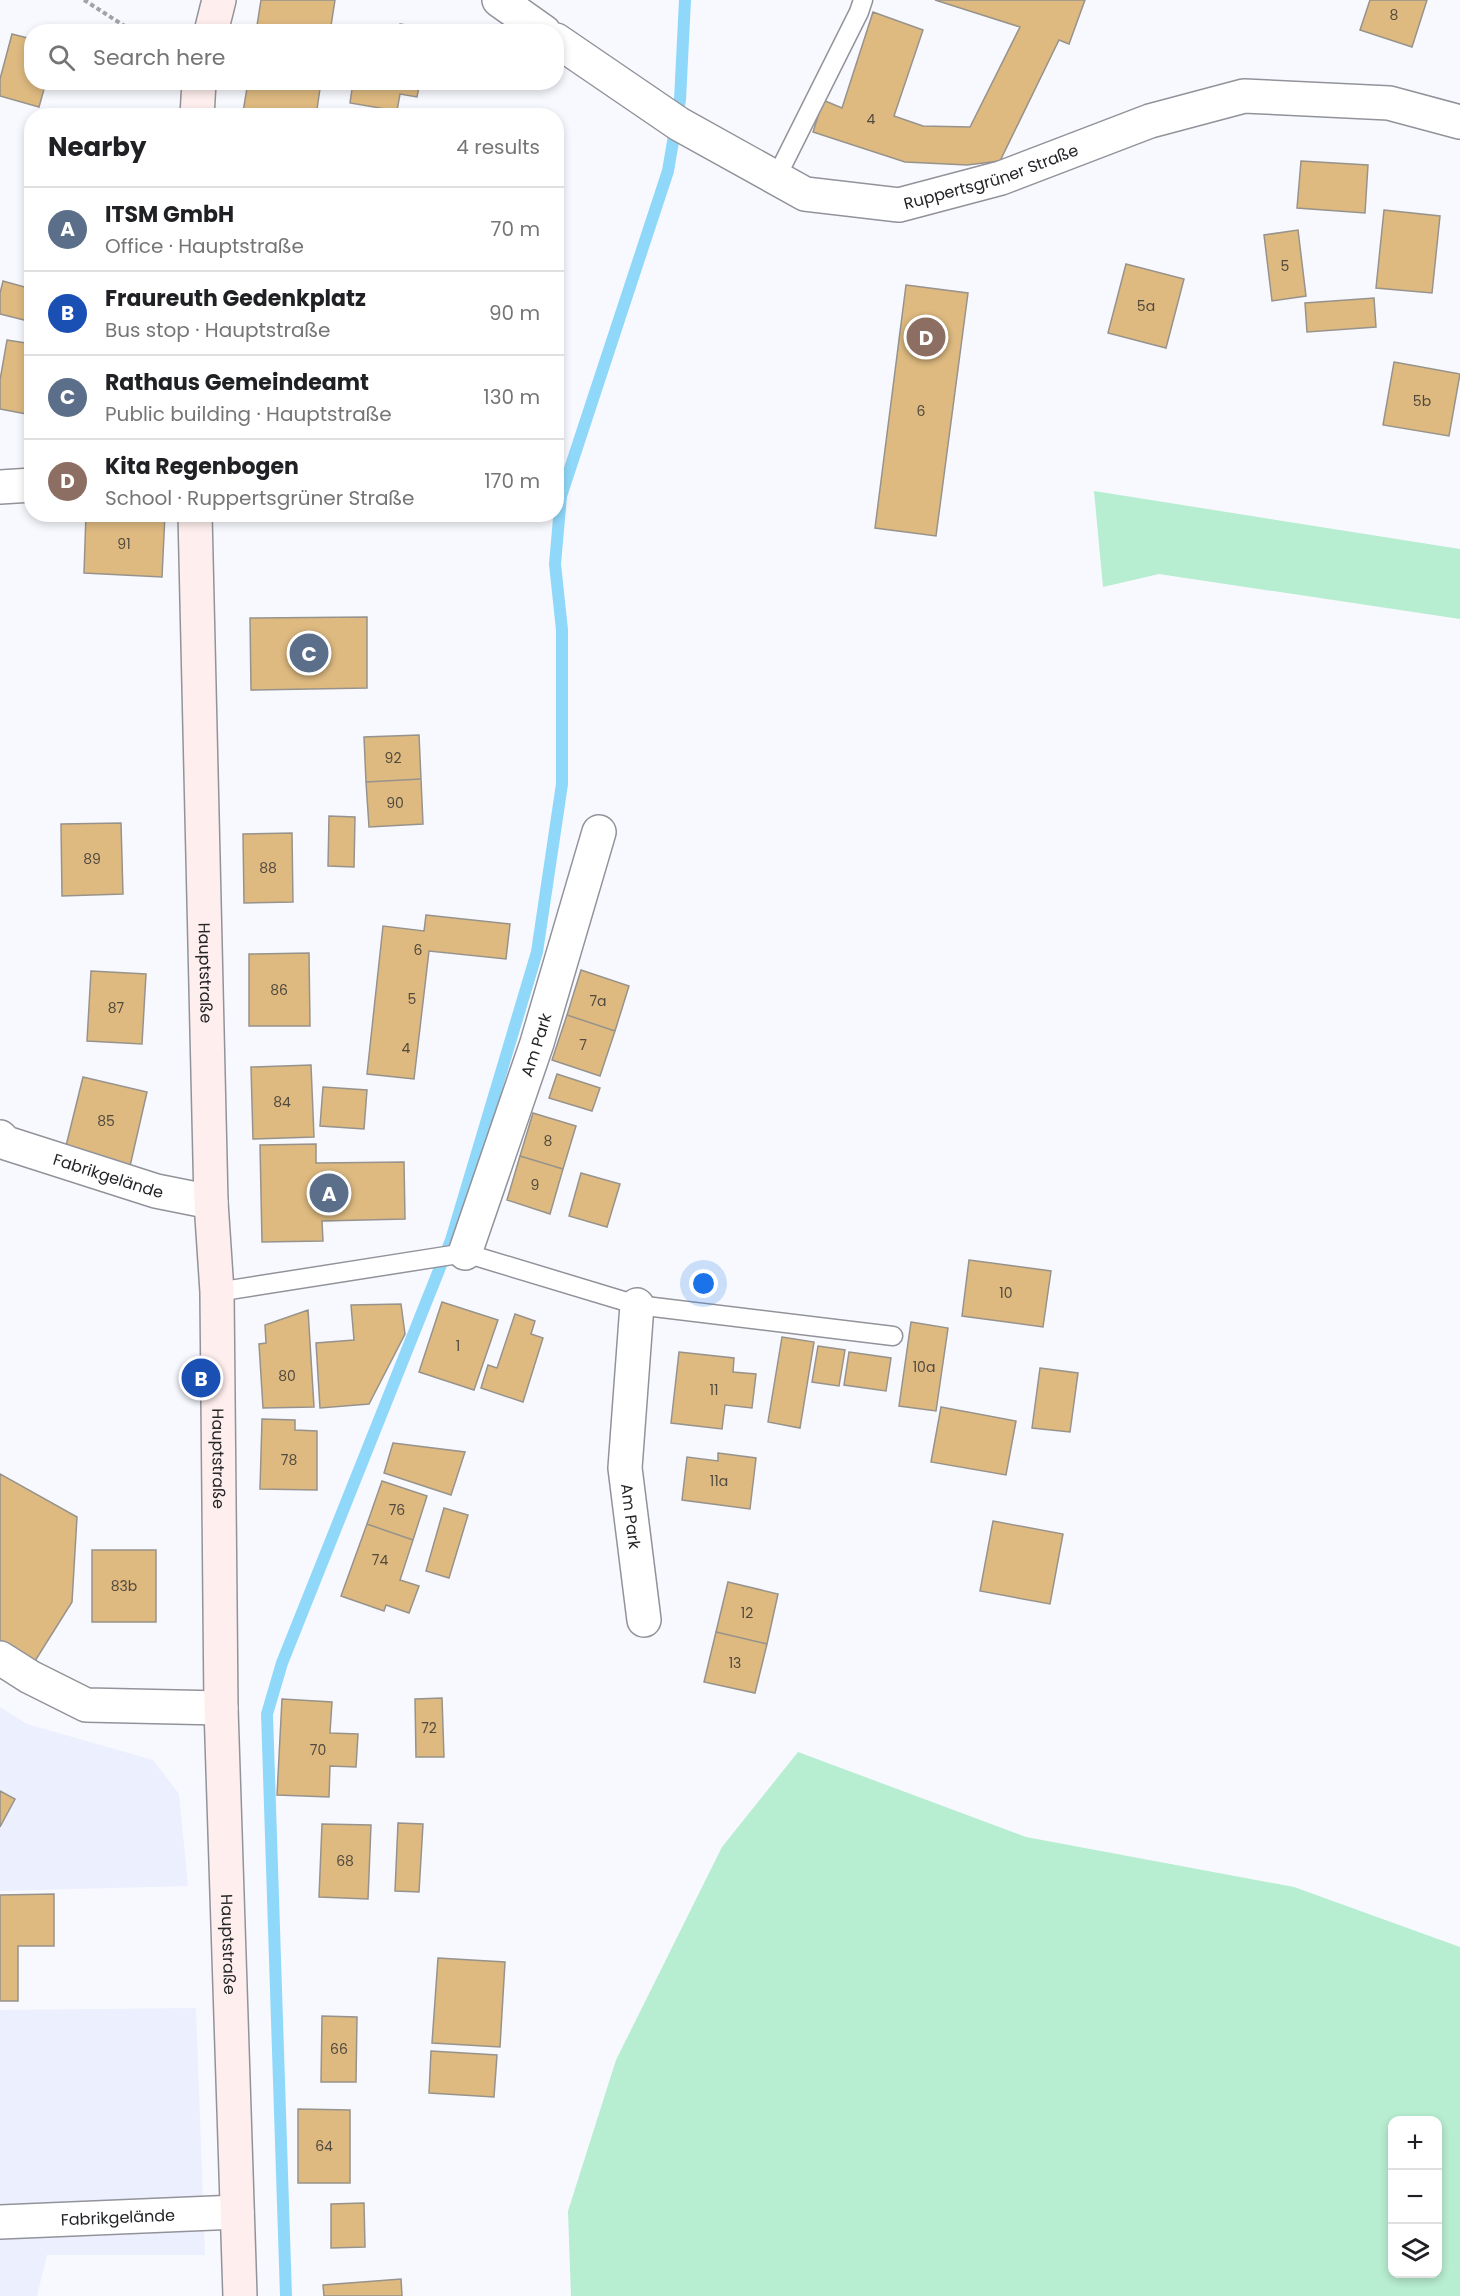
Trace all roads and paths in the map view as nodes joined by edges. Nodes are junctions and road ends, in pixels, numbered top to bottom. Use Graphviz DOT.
graph roads {
  1 [pos="84,0"];
  2 [pos="219,0"];
  3 [pos="499,0"];
  4 [pos="863,0"];
  5 [pos="122,24"];
  6 [pos="213,24"];
  7 [pos="533,24"];
  8 [pos="564,45"];
  9 [pos="199,90"];
  10 [pos="197,108"];
  11 [pos="1460,122"];
  12 [pos="776,177"];
  13 [pos="24,486"];
  14 [pos="0,487"];
  15 [pos="195,522"];
  16 [pos="600,832"];
  17 [pos="2,1145"];
  18 [pos="212,1202"];
  19 [pos="465,1253"];
  20 [pos="217,1292"];
  21 [pos="637,1305"];
  22 [pos="893,1336"];
  23 [pos="644,1620"];
  24 [pos="0,1658"];
  25 [pos="221,1708"];
  26 [pos="237,2212"];
  27 [pos="0,2222"];
  28 [pos="240,2296"];
  1 -- 5 [label="path"];
  2 -- 6 [label="main road"];
  3 -- 7 [label="street"];
  4 -- 12 [label="lane"];
  8 -- 12 [label="street, Ruppertsgrüner Straße"];
  9 -- 10 [label="main road"];
  11 -- 12 [label="street, Ruppertsgrüner Straße"];
  13 -- 14 [label="street"];
  15 -- 18 [label="main road, Hauptstraße"];
  16 -- 19 [label="street, Am Park"];
  17 -- 18 [label="street, Fabrikgelände"];
  18 -- 20 [label="main road, Hauptstraße"];
  19 -- 20 [label="lane"];
  19 -- 21 [label="lane"];
  20 -- 25 [label="main road, Hauptstraße"];
  21 -- 22 [label="lane"];
  21 -- 23 [label="street, Am Park"];
  24 -- 25 [label="street"];
  25 -- 26 [label="main road, Hauptstraße"];
  26 -- 27 [label="street, Fabrikgelände"];
  26 -- 28 [label="main road, Hauptstraße"];
}
